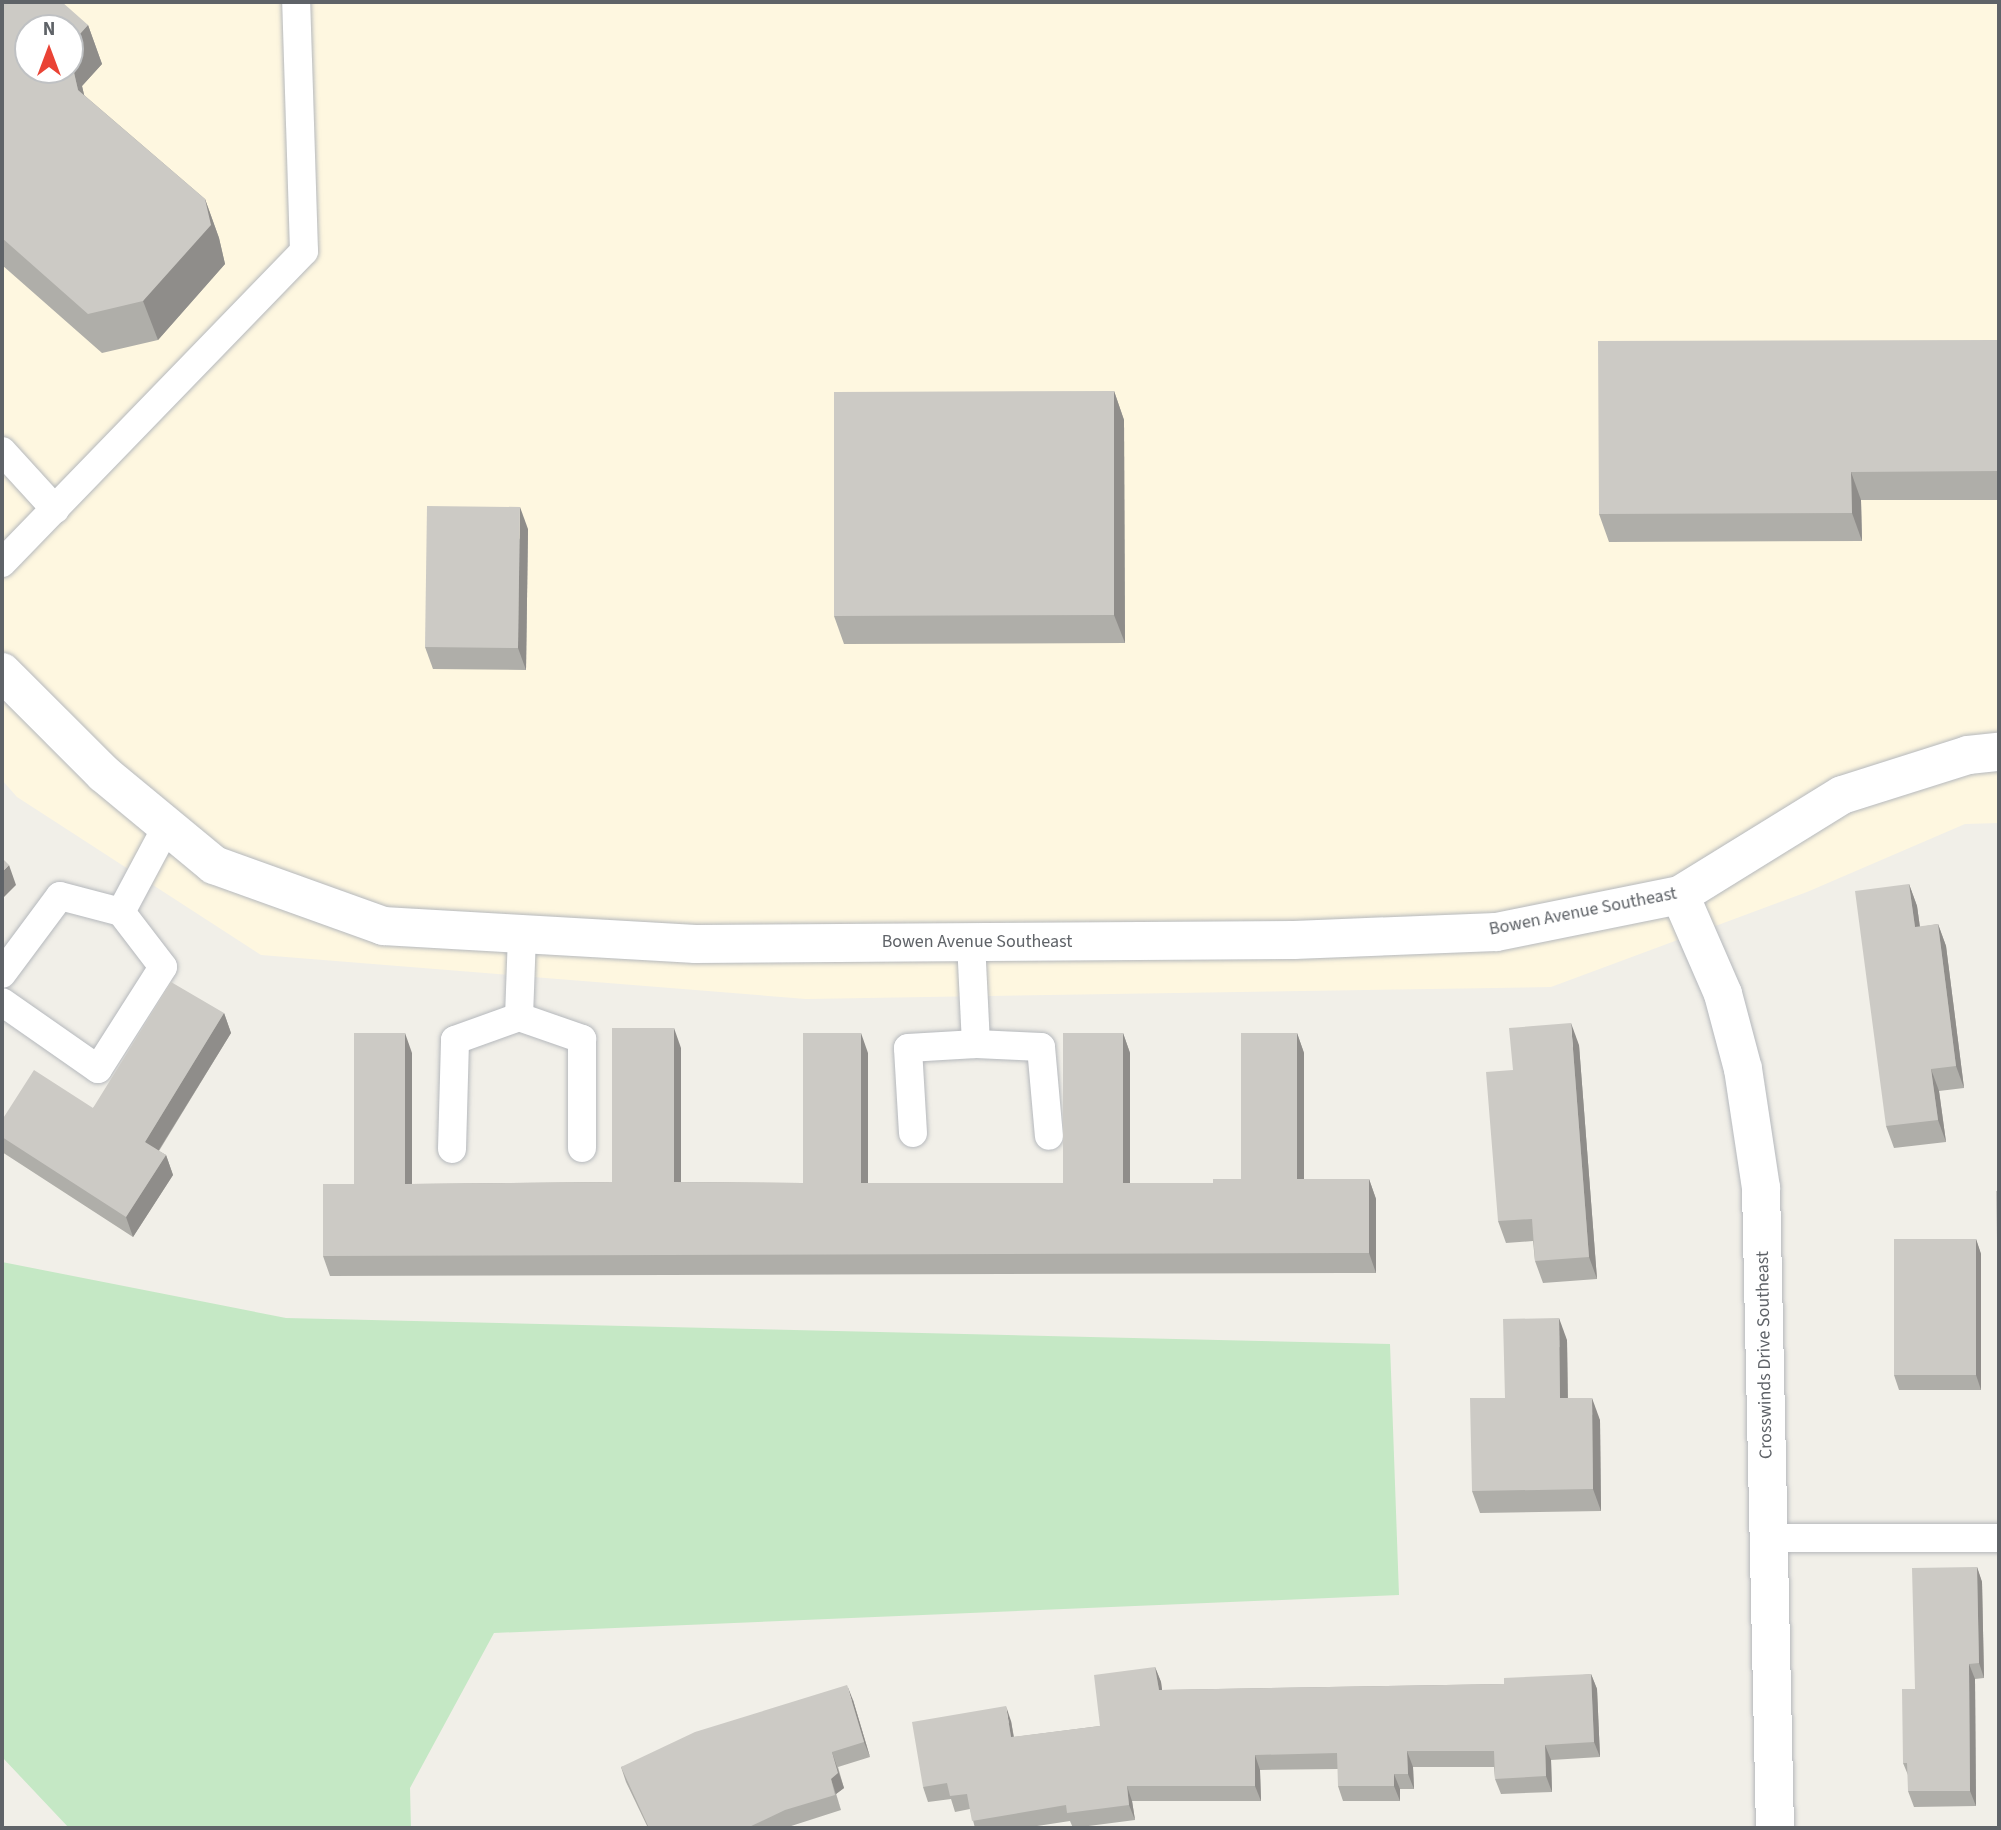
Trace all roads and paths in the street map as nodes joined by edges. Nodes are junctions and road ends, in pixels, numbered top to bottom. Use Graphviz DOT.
graph roads {
  1 [pos="296,2"];
  2 [pos="2,451"];
  3 [pos="55,509"];
  4 [pos="2,563"];
  5 [pos="2,672"];
  6 [pos="1999,752"];
  7 [pos="167,826"];
  8 [pos="1680,895"];
  9 [pos="121,912"];
  10 [pos="522,934"];
  11 [pos="971,942"];
  12 [pos="2,974"];
  13 [pos="2,1002"];
  14 [pos="519,1017"];
  15 [pos="976,1044"];
  16 [pos="913,1133"];
  17 [pos="1049,1136"];
  18 [pos="452,1149"];
  19 [pos="582,1149"];
  20 [pos="1769,1538"];
  21 [pos="1999,1538"];
  22 [pos="1774,1828"];
  1 -- 3 [label="lane"];
  2 -- 3 [label="lane"];
  3 -- 4 [label="lane"];
  5 -- 7 [label="street, Bowen Avenue Southeast"];
  6 -- 8 [label="street, Bowen Avenue Southeast"];
  7 -- 9 [label="lane"];
  7 -- 10 [label="street, Bowen Avenue Southeast"];
  8 -- 11 [label="street, Bowen Avenue Southeast"];
  8 -- 20 [label="street, Crosswinds Drive Southeast"];
  9 -- 12 [label="lane"];
  9 -- 13 [label="lane"];
  10 -- 11 [label="street, Bowen Avenue Southeast"];
  10 -- 14 [label="lane"];
  11 -- 15 [label="lane"];
  14 -- 18 [label="lane"];
  14 -- 19 [label="lane"];
  15 -- 16 [label="lane"];
  15 -- 17 [label="lane"];
  20 -- 21 [label="lane"];
  20 -- 22 [label="street, Crosswinds Drive Southeast"];
}
